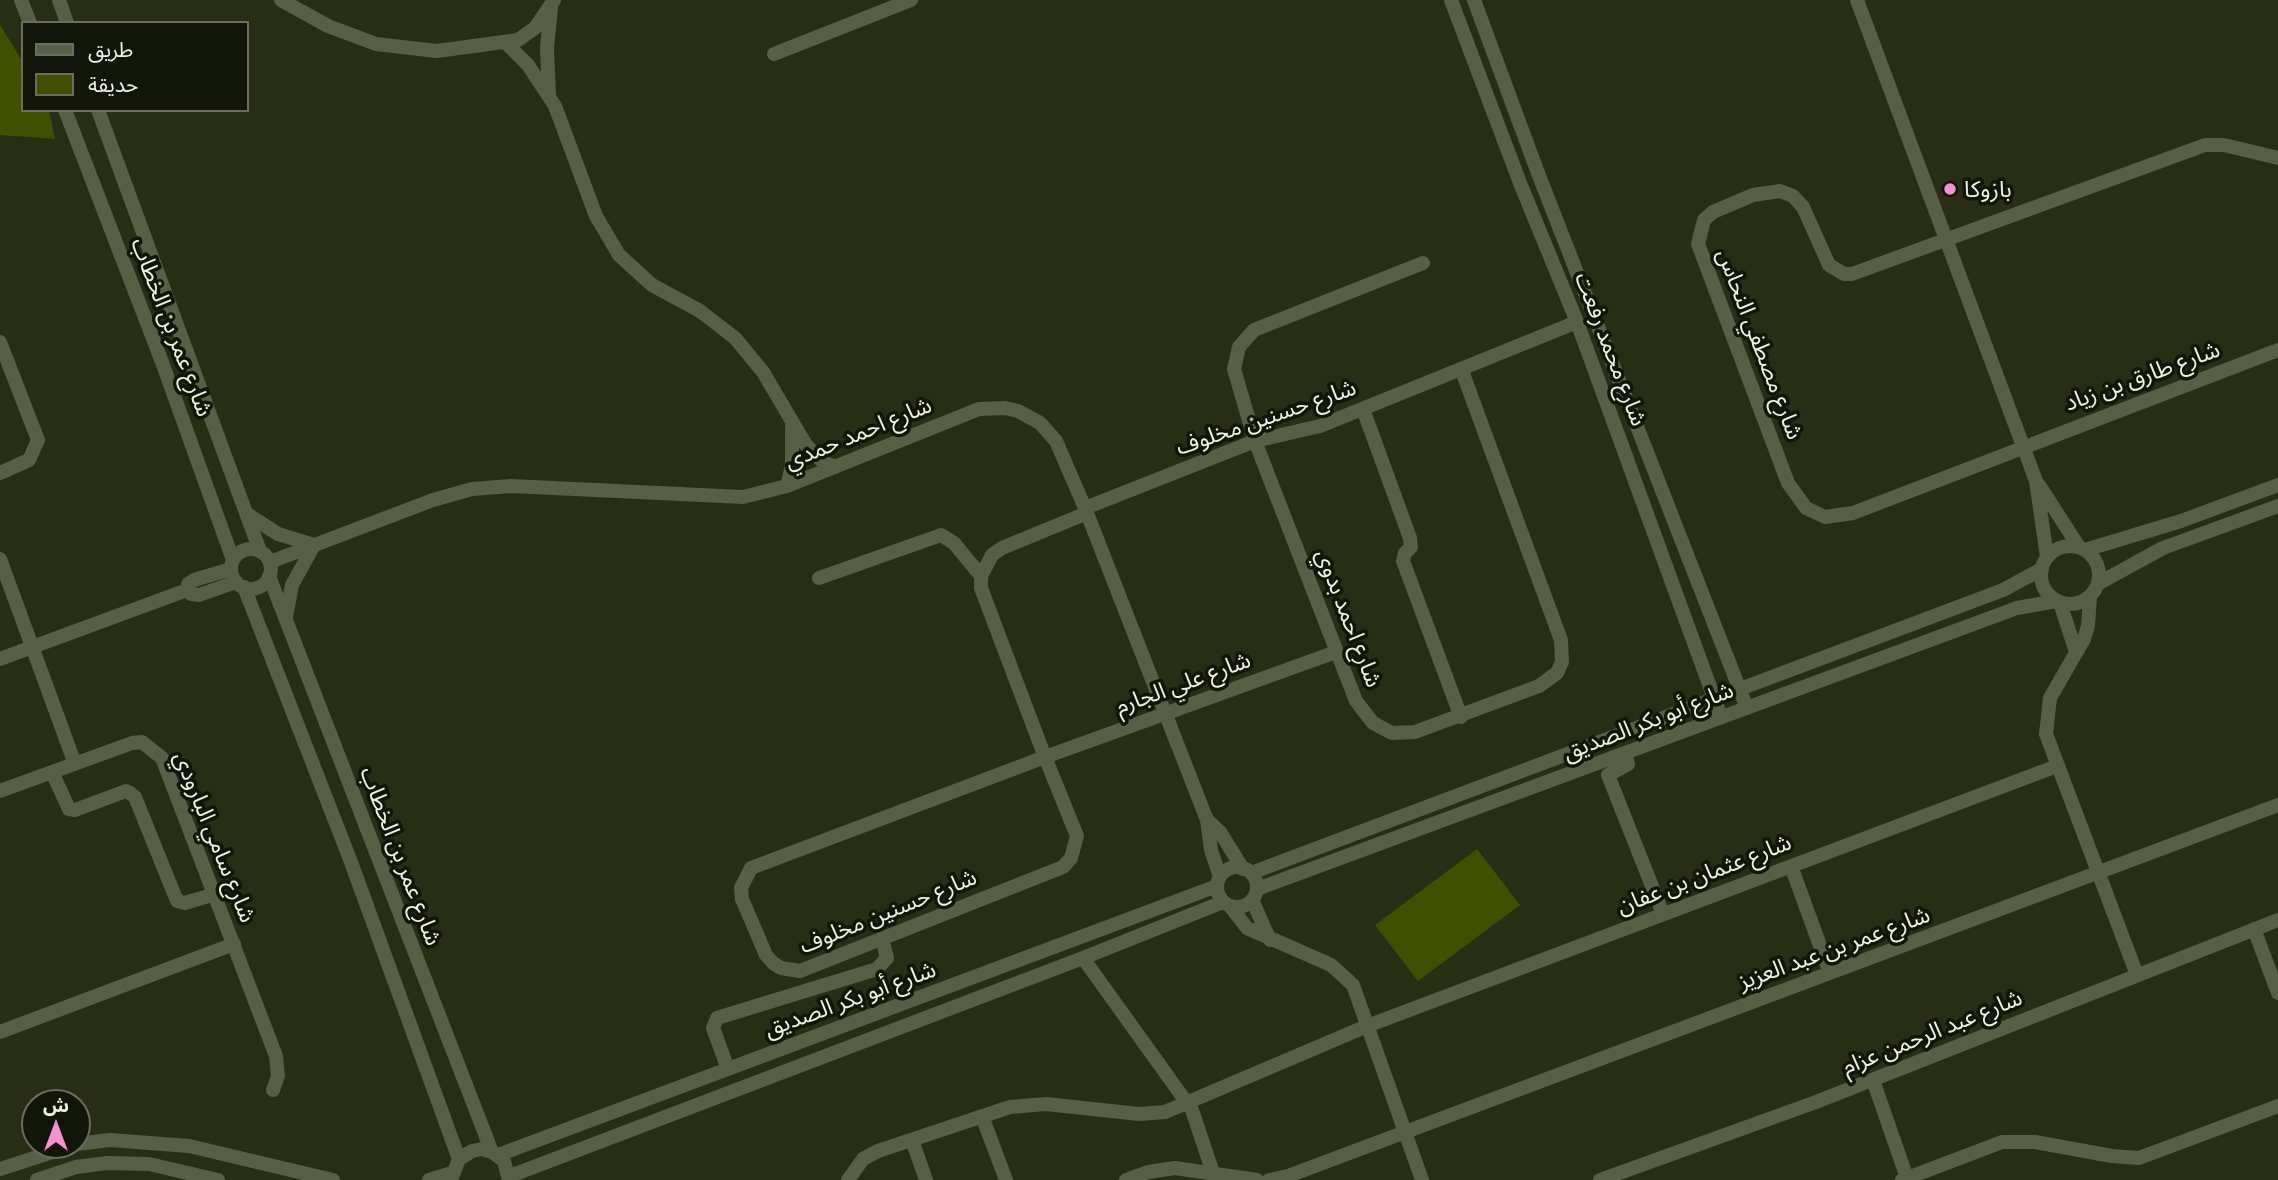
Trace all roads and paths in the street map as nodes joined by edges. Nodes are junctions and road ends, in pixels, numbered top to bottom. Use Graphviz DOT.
graph roads {
  1 [pos="21,0"];
  2 [pos="59,0"];
  3 [pos="281,0"];
  4 [pos="911,0"];
  5 [pos="1451,0"];
  6 [pos="1474,0"];
  7 [pos="1857,0"];
  8 [pos="552,3"];
  9 [pos="29,21"];
  10 [pos="66,21"];
  11 [pos="507,44"];
  12 [pos="774,54"];
  13 [pos="549,97"];
  14 [pos="66,112"];
  15 [pos="99,112"];
  16 [pos="1532,158"];
  17 [pos="2278,158"];
  18 [pos="1513,166"];
  19 [pos="1538,173"];
  20 [pos="1520,183"];
  21 [pos="1947,239"];
  22 [pos="1423,263"];
  23 [pos="1577,322"];
  24 [pos="0,342"];
  25 [pos="2278,350"];
  26 [pos="1462,370"];
  27 [pos="1363,409"];
  28 [pos="792,425"];
  29 [pos="1255,441"];
  30 [pos="2022,446"];
  31 [pos="835,467"];
  32 [pos="0,473"];
  33 [pos="2036,481"];
  34 [pos="2278,485"];
  35 [pos="787,486"];
  36 [pos="2278,506"];
  37 [pos="1086,511"];
  38 [pos="246,513"];
  39 [pos="314,545"];
  40 [pos="2082,548"];
  41 [pos="0,559"];
  42 [pos="266,563"];
  43 [pos="2044,563"];
  44 [pos="236,574"];
  45 [pos="981,576"];
  46 [pos="819,578"];
  47 [pos="2099,583"];
  48 [pos="2090,597"];
  49 [pos="2058,602"];
  50 [pos="286,619"];
  51 [pos="34,648"];
  52 [pos="1336,652"];
  53 [pos="2076,652"];
  54 [pos="0,659"];
  55 [pos="1739,688"];
  56 [pos="1714,697"];
  57 [pos="1747,708"];
  58 [pos="1163,714"];
  59 [pos="1461,717"];
  60 [pos="1721,717"];
  61 [pos="1625,753"];
  62 [pos="1045,757"];
  63 [pos="75,764"];
  64 [pos="2057,766"];
  65 [pos="52,772"];
  66 [pos="0,791"];
  67 [pos="2278,805"];
  68 [pos="1207,820"];
  69 [pos="1791,866"];
  70 [pos="1247,871"];
  71 [pos="2097,873"];
  72 [pos="1219,881"];
  73 [pos="215,894"];
  74 [pos="1254,895"];
  75 [pos="1227,904"];
  76 [pos="1663,914"];
  77 [pos="2278,920"];
  78 [pos="2254,929"];
  79 [pos="882,939"];
  80 [pos="1270,940"];
  81 [pos="233,944"];
  82 [pos="1083,958"];
  83 [pos="1830,974"];
  84 [pos="2137,975"];
  85 [pos="2278,993"];
  86 [pos="1367,1026"];
  87 [pos="0,1032"];
  88 [pos="728,1069"];
  89 [pos="1873,1080"];
  90 [pos="273,1090"];
  91 [pos="1188,1103"];
  92 [pos="2278,1106"];
  93 [pos="982,1116"];
  94 [pos="1405,1132"];
  95 [pos="912,1140"];
  96 [pos="91,1143"];
  97 [pos="495,1153"];
  98 [pos="32,1159"];
  99 [pos="459,1159"];
  100 [pos="0,1169"];
  101 [pos="1213,1173"];
  102 [pos="78,1174"];
  103 [pos="452,1177"];
  104 [pos="509,1178"];
  105 [pos="1905,1179"];
  106 [pos="37,1180"];
  107 [pos="218,1180"];
  108 [pos="333,1180"];
  109 [pos="429,1180"];
  110 [pos="848,1180"];
  111 [pos="926,1180"];
  112 [pos="1006,1180"];
  113 [pos="1126,1180"];
  114 [pos="1257,1180"];
  115 [pos="1269,1180"];
  116 [pos="1422,1180"];
  117 [pos="1600,1180"];
  1 -- 9 [label="street"];
  2 -- 10 [label="street"];
  3 -- 11 [label="street"];
  4 -- 12 [label="street"];
  5 -- 18 [label="street, شارع محمد رفعت"];
  6 -- 16 [label="street, شارع محمد رفعت"];
  7 -- 21 [label="street"];
  8 -- 11 [label="street"];
  8 -- 13 [label="street"];
  11 -- 13 [label="street"];
  13 -- 28 [label="street"];
  14 -- 44 [label="street, شارع عمر بن الخطاب"];
  15 -- 38 [label="street, شارع عمر بن الخطاب"];
  16 -- 18 [label="street"];
  16 -- 19 [label="street, شارع محمد رفعت"];
  17 -- 21 [label="street"];
  18 -- 20 [label="street, شارع محمد رفعت"];
  19 -- 20 [label="street"];
  19 -- 55 [label="street, شارع محمد رفعت"];
  20 -- 23 [label="street, شارع محمد رفعت"];
  21 -- 30 [label="street"];
  21 -- 30 [label="street, شارع مصطفي النحاس"];
  22 -- 29 [label="street, شارع احمد بدوي"];
  23 -- 26 [label="street, شارع حسنين مخلوف"];
  23 -- 56 [label="street, شارع محمد رفعت"];
  24 -- 32 [label="street"];
  25 -- 30 [label="street, شارع طارق بن زياد"];
  26 -- 27 [label="street, شارع حسنين مخلوف"];
  26 -- 59 [label="street, شارع احمد بدوي"];
  27 -- 29 [label="street, شارع حسنين مخلوف"];
  27 -- 59 [label="street"];
  28 -- 31 [label="street"];
  28 -- 35 [label="street"];
  29 -- 37 [label="street, شارع حسنين مخلوف"];
  29 -- 52 [label="street, شارع احمد بدوي"];
  30 -- 33 [label="street"];
  31 -- 35 [label="street, شارع احمد حمدي"];
  31 -- 37 [label="street, شارع احمد حمدي"];
  33 -- 40 [label="street"];
  33 -- 43 [label="street"];
  34 -- 40 [label="street"];
  35 -- 39 [label="street, شارع احمد حمدي"];
  36 -- 47 [label="street"];
  37 -- 45 [label="street, شارع حسنين مخلوف"];
  37 -- 58 [label="street, شارع احمد حمدي"];
  38 -- 39 [label="street"];
  38 -- 42 [label="street, شارع عمر بن الخطاب"];
  39 -- 42 [label="street, شارع احمد حمدي"];
  39 -- 50 [label="street"];
  40 -- 43 [label="street"];
  40 -- 47 [label="street"];
  41 -- 51 [label="street"];
  42 -- 44 [label="street"];
  42 -- 44 [label="street"];
  42 -- 50 [label="street, شارع عمر بن الخطاب"];
  43 -- 49 [label="street"];
  43 -- 55 [label="street, شارع أبو بكر الصديق"];
  44 -- 51 [label="street"];
  44 -- 99 [label="street, شارع عمر بن الخطاب"];
  45 -- 46 [label="street"];
  45 -- 62 [label="street, شارع حسنين مخلوف"];
  47 -- 48 [label="street"];
  48 -- 49 [label="street"];
  48 -- 53 [label="street"];
  49 -- 53 [label="street"];
  49 -- 57 [label="street, شارع أبو بكر الصديق"];
  50 -- 97 [label="street, شارع عمر بن الخطاب"];
  51 -- 54 [label="street"];
  51 -- 63 [label="street"];
  52 -- 58 [label="street, شارع علي الجارم"];
  52 -- 59 [label="street, شارع احمد بدوي"];
  53 -- 64 [label="street"];
  55 -- 56 [label="street, شارع أبو بكر الصديق"];
  55 -- 57 [label="street, شارع محمد رفعت"];
  56 -- 60 [label="street, شارع محمد رفعت"];
  56 -- 70 [label="street, شارع أبو بكر الصديق"];
  57 -- 60 [label="street, شارع أبو بكر الصديق"];
  58 -- 62 [label="street, شارع علي الجارم"];
  58 -- 68 [label="street, شارع احمد حمدي"];
  60 -- 61 [label="street, شارع أبو بكر الصديق"];
  61 -- 74 [label="street, شارع أبو بكر الصديق"];
  61 -- 76 [label="street"];
  62 -- 79 [label="street, شارع حسنين مخلوف"];
  62 -- 79 [label="street, شارع حسنين مخلوف"];
  63 -- 65 [label="street"];
  63 -- 73 [label="street, شارع سامي البارودي"];
  64 -- 69 [label="street, شارع عثمان بن عفان"];
  64 -- 71 [label="street"];
  65 -- 66 [label="street"];
  65 -- 73 [label="street"];
  67 -- 71 [label="street, شارع عمر بن عبد العزيز"];
  68 -- 70 [label="street, شارع احمد حمدي"];
  68 -- 72 [label="street, شارع احمد حمدي"];
  69 -- 76 [label="street, شارع عثمان بن عفان"];
  69 -- 83 [label="street"];
  70 -- 72 [label="street"];
  70 -- 74 [label="street"];
  71 -- 83 [label="street, شارع عمر بن عبد العزيز"];
  71 -- 84 [label="street"];
  72 -- 75 [label="street"];
  72 -- 88 [label="street, شارع أبو بكر الصديق"];
  73 -- 81 [label="street, شارع سامي البارودي"];
  74 -- 75 [label="street"];
  74 -- 80 [label="street"];
  75 -- 80 [label="street"];
  75 -- 82 [label="street, شارع أبو بكر الصديق"];
  76 -- 86 [label="street, شارع عثمان بن عفان"];
  77 -- 78 [label="street, شارع عبد الرحمن عزام"];
  78 -- 84 [label="street, شارع عبد الرحمن عزام"];
  78 -- 85 [label="street"];
  79 -- 88 [label="street"];
  80 -- 86 [label="street"];
  81 -- 87 [label="street, شارع سامي البارودي"];
  81 -- 90 [label="street, شارع سامي البارودي"];
  82 -- 91 [label="street"];
  82 -- 104 [label="street, شارع أبو بكر الصديق"];
  83 -- 94 [label="street, شارع عمر بن عبد العزيز"];
  84 -- 89 [label="street, شارع عبد الرحمن عزام"];
  86 -- 91 [label="street, شارع عثمان بن عفان"];
  86 -- 94 [label="street"];
  88 -- 97 [label="street, شارع أبو بكر الصديق"];
  89 -- 105 [label="street"];
  89 -- 117 [label="street, شارع عبد الرحمن عزام"];
  91 -- 93 [label="street, شارع عثمان بن عفان"];
  91 -- 101 [label="street"];
  92 -- 105 [label="street"];
  93 -- 95 [label="street, شارع عثمان بن عفان"];
  93 -- 112 [label="street"];
  94 -- 115 [label="street, شارع عمر بن عبد العزيز"];
  94 -- 116 [label="street"];
  95 -- 110 [label="street, شارع عثمان بن عفان"];
  95 -- 111 [label="street"];
  96 -- 108 [label="street"];
  97 -- 99 [label="street, شارع أبو بكر الصديق"];
  97 -- 104 [label="street, شارع عمر بن الخطاب"];
  98 -- 100 [label="street"];
  99 -- 103 [label="street"];
  101 -- 113 [label="street"];
  101 -- 114 [label="street"];
  102 -- 106 [label="street"];
  102 -- 107 [label="street"];
  103 -- 109 [label="street"];
}
